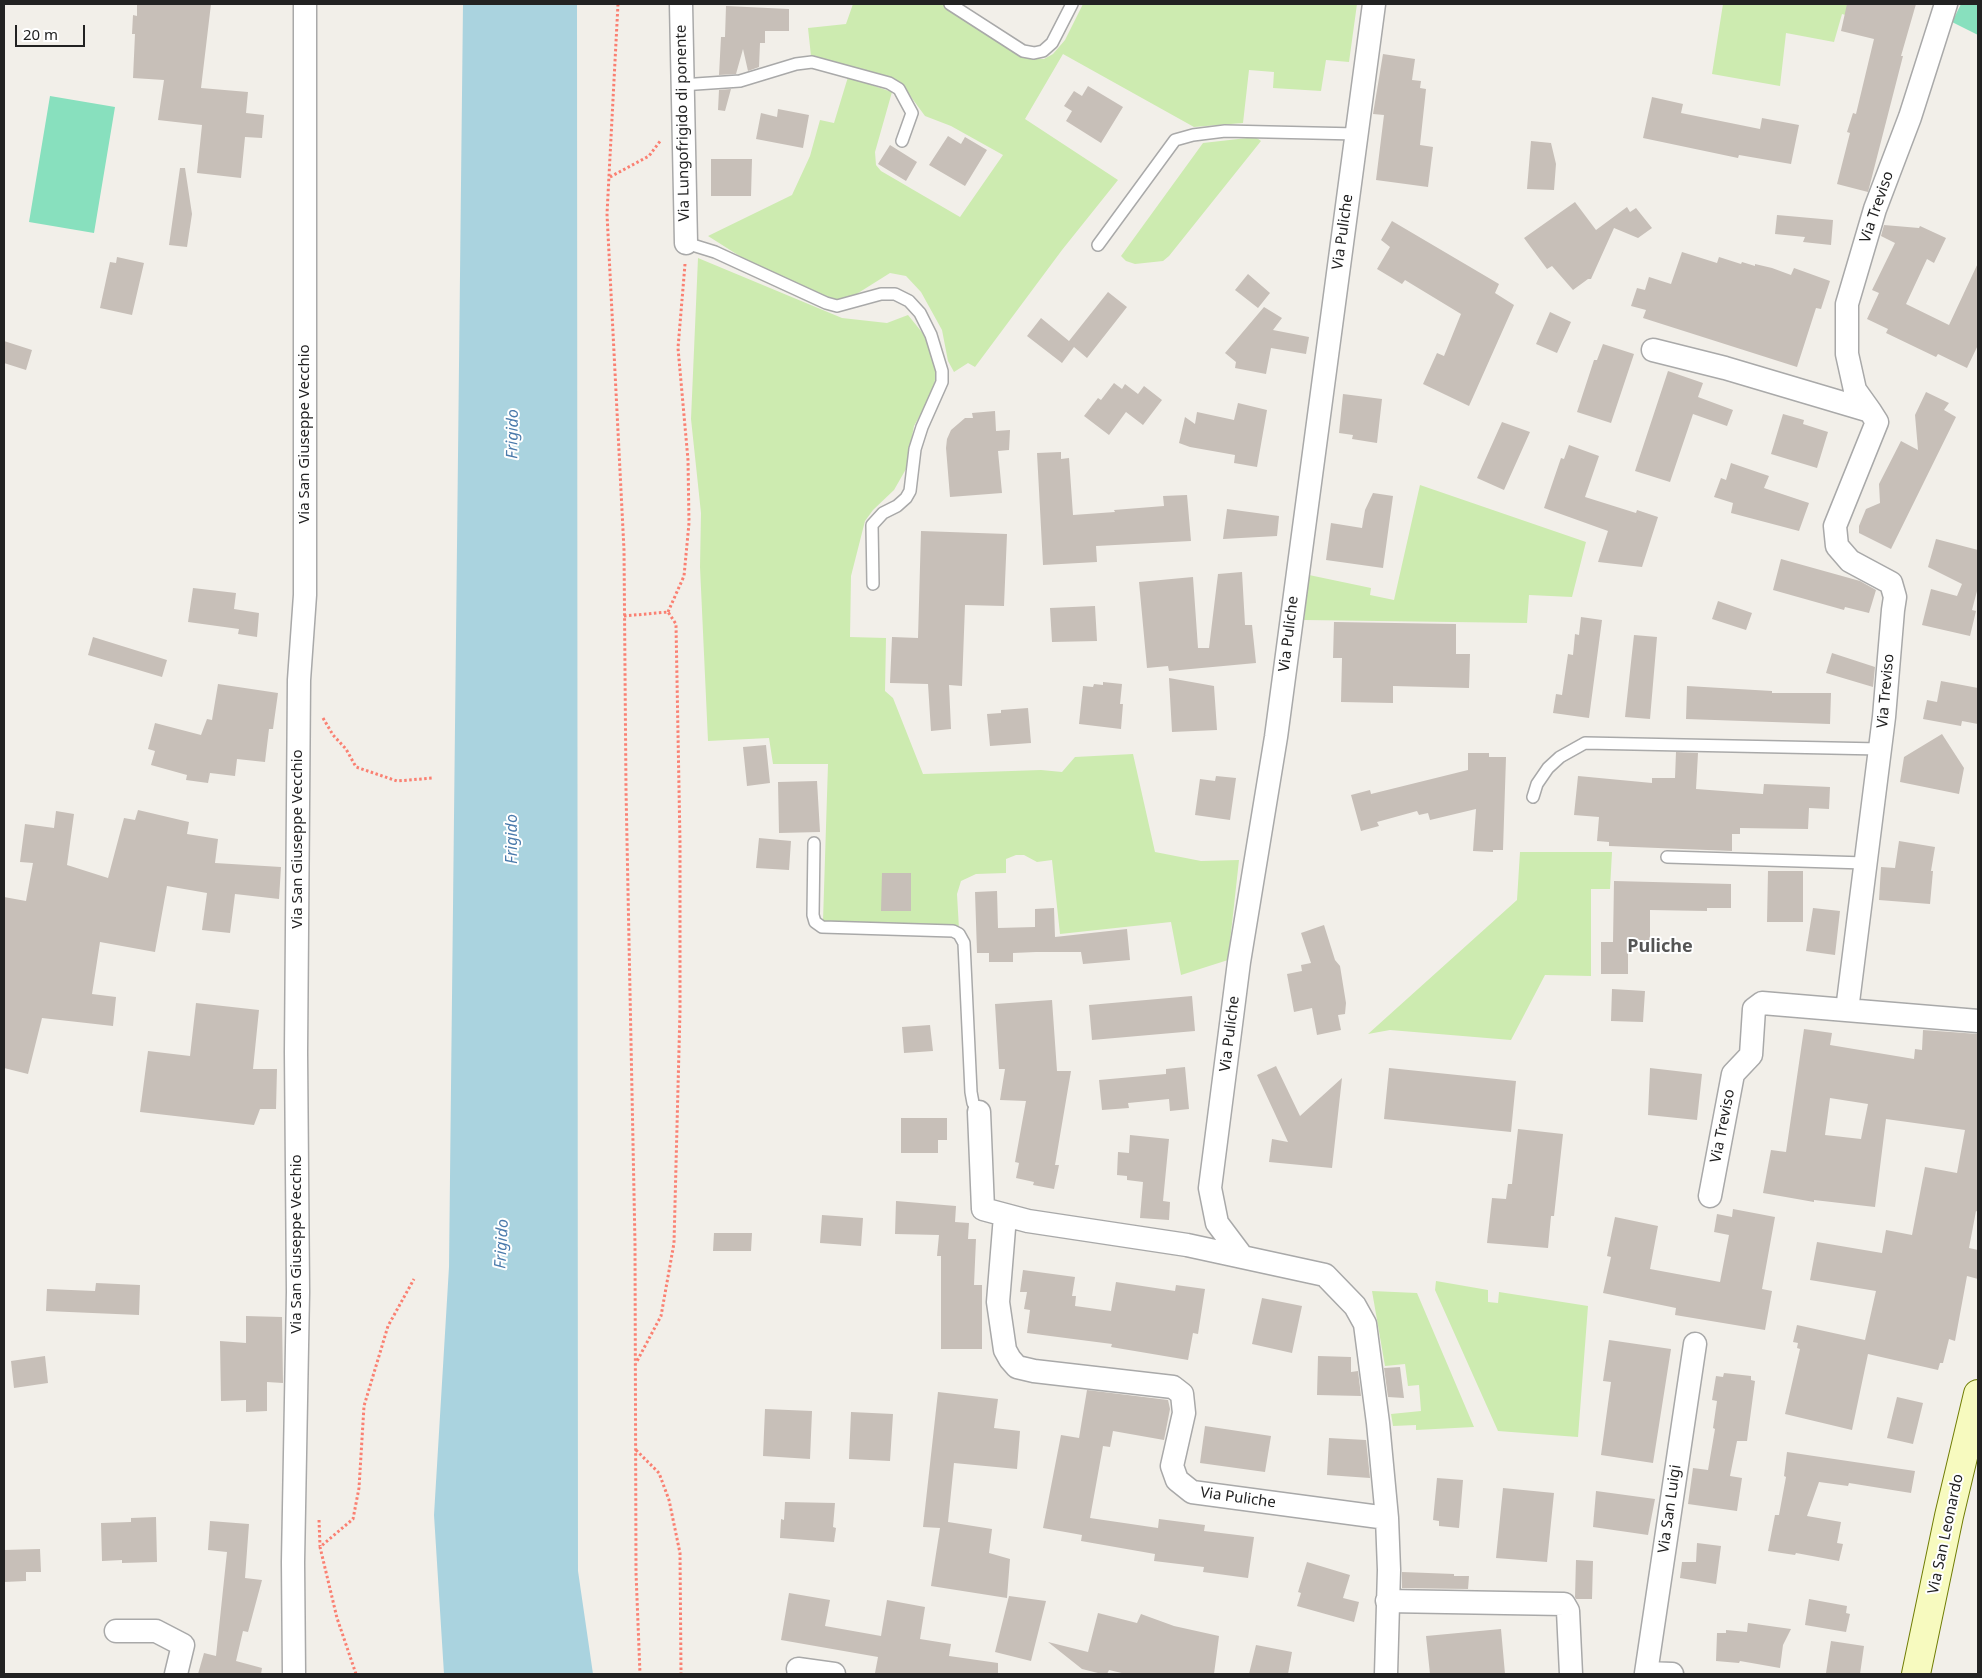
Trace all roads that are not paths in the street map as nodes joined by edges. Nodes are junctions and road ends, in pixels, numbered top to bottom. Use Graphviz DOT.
graph roads {
  1 [pos="305,4"];
  2 [pos="680,4"];
  3 [pos="950,4"];
  4 [pos="1072,4"];
  5 [pos="1374,4"];
  6 [pos="1946,4"];
  7 [pos="681,85"];
  8 [pos="1357,134"];
  9 [pos="902,141"];
  10 [pos="686,243"];
  11 [pos="1098,245"];
  12 [pos="1653,350"];
  13 [pos="1870,411"];
  14 [pos="873,584"];
  15 [pos="1880,749"];
  16 [pos="1533,797"];
  17 [pos="814,842"];
  18 [pos="1668,857"];
  19 [pos="1865,863"];
  20 [pos="1847,1010"];
  21 [pos="1978,1021"];
  22 [pos="979,1112"];
  23 [pos="1710,1196"];
  24 [pos="1004,1216"];
  25 [pos="1240,1255"];
  26 [pos="1695,1344"];
  27 [pos="1978,1394"];
  28 [pos="1386,1518"];
  29 [pos="1387,1600"];
  30 [pos="116,1631"];
  31 [pos="798,1669"];
  32 [pos="176,1674"];
  33 [pos="294,1674"];
  34 [pos="834,1674"];
  35 [pos="1386,1674"];
  36 [pos="1571,1674"];
  37 [pos="1638,1674"];
  38 [pos="1672,1674"];
  39 [pos="1916,1674"];
  1 -- 33 [label="street, Via San Giuseppe Vecchio"];
  2 -- 7 [label="street, Via Lungofrigido di ponente"];
  3 -- 4 [label="lane"];
  5 -- 8 [label="street, Via Puliche"];
  6 -- 13 [label="street, Via Treviso"];
  7 -- 9 [label="lane"];
  7 -- 10 [label="street, Via Lungofrigido di ponente"];
  8 -- 11 [label="lane"];
  8 -- 25 [label="street, Via Puliche"];
  10 -- 14 [label="lane"];
  12 -- 13 [label="street"];
  13 -- 15 [label="street, Via Treviso"];
  15 -- 16 [label="lane"];
  15 -- 19 [label="street, Via Treviso"];
  17 -- 22 [label="lane"];
  18 -- 19 [label="lane"];
  19 -- 20 [label="street, Via Treviso"];
  20 -- 21 [label="street, Via Treviso"];
  20 -- 23 [label="street, Via Treviso"];
  22 -- 24 [label="street"];
  24 -- 25 [label="street"];
  24 -- 28 [label="street, Via Puliche"];
  25 -- 28 [label="street"];
  26 -- 37 [label="street, Via San Luigi"];
  27 -- 39 [label="main road, Via San Leonardo"];
  28 -- 29 [label="street"];
  29 -- 35 [label="street"];
  29 -- 36 [label="street"];
  30 -- 32 [label="street"];
  31 -- 34 [label="street"];
  37 -- 38 [label="street, Via San Luigi"];
}
